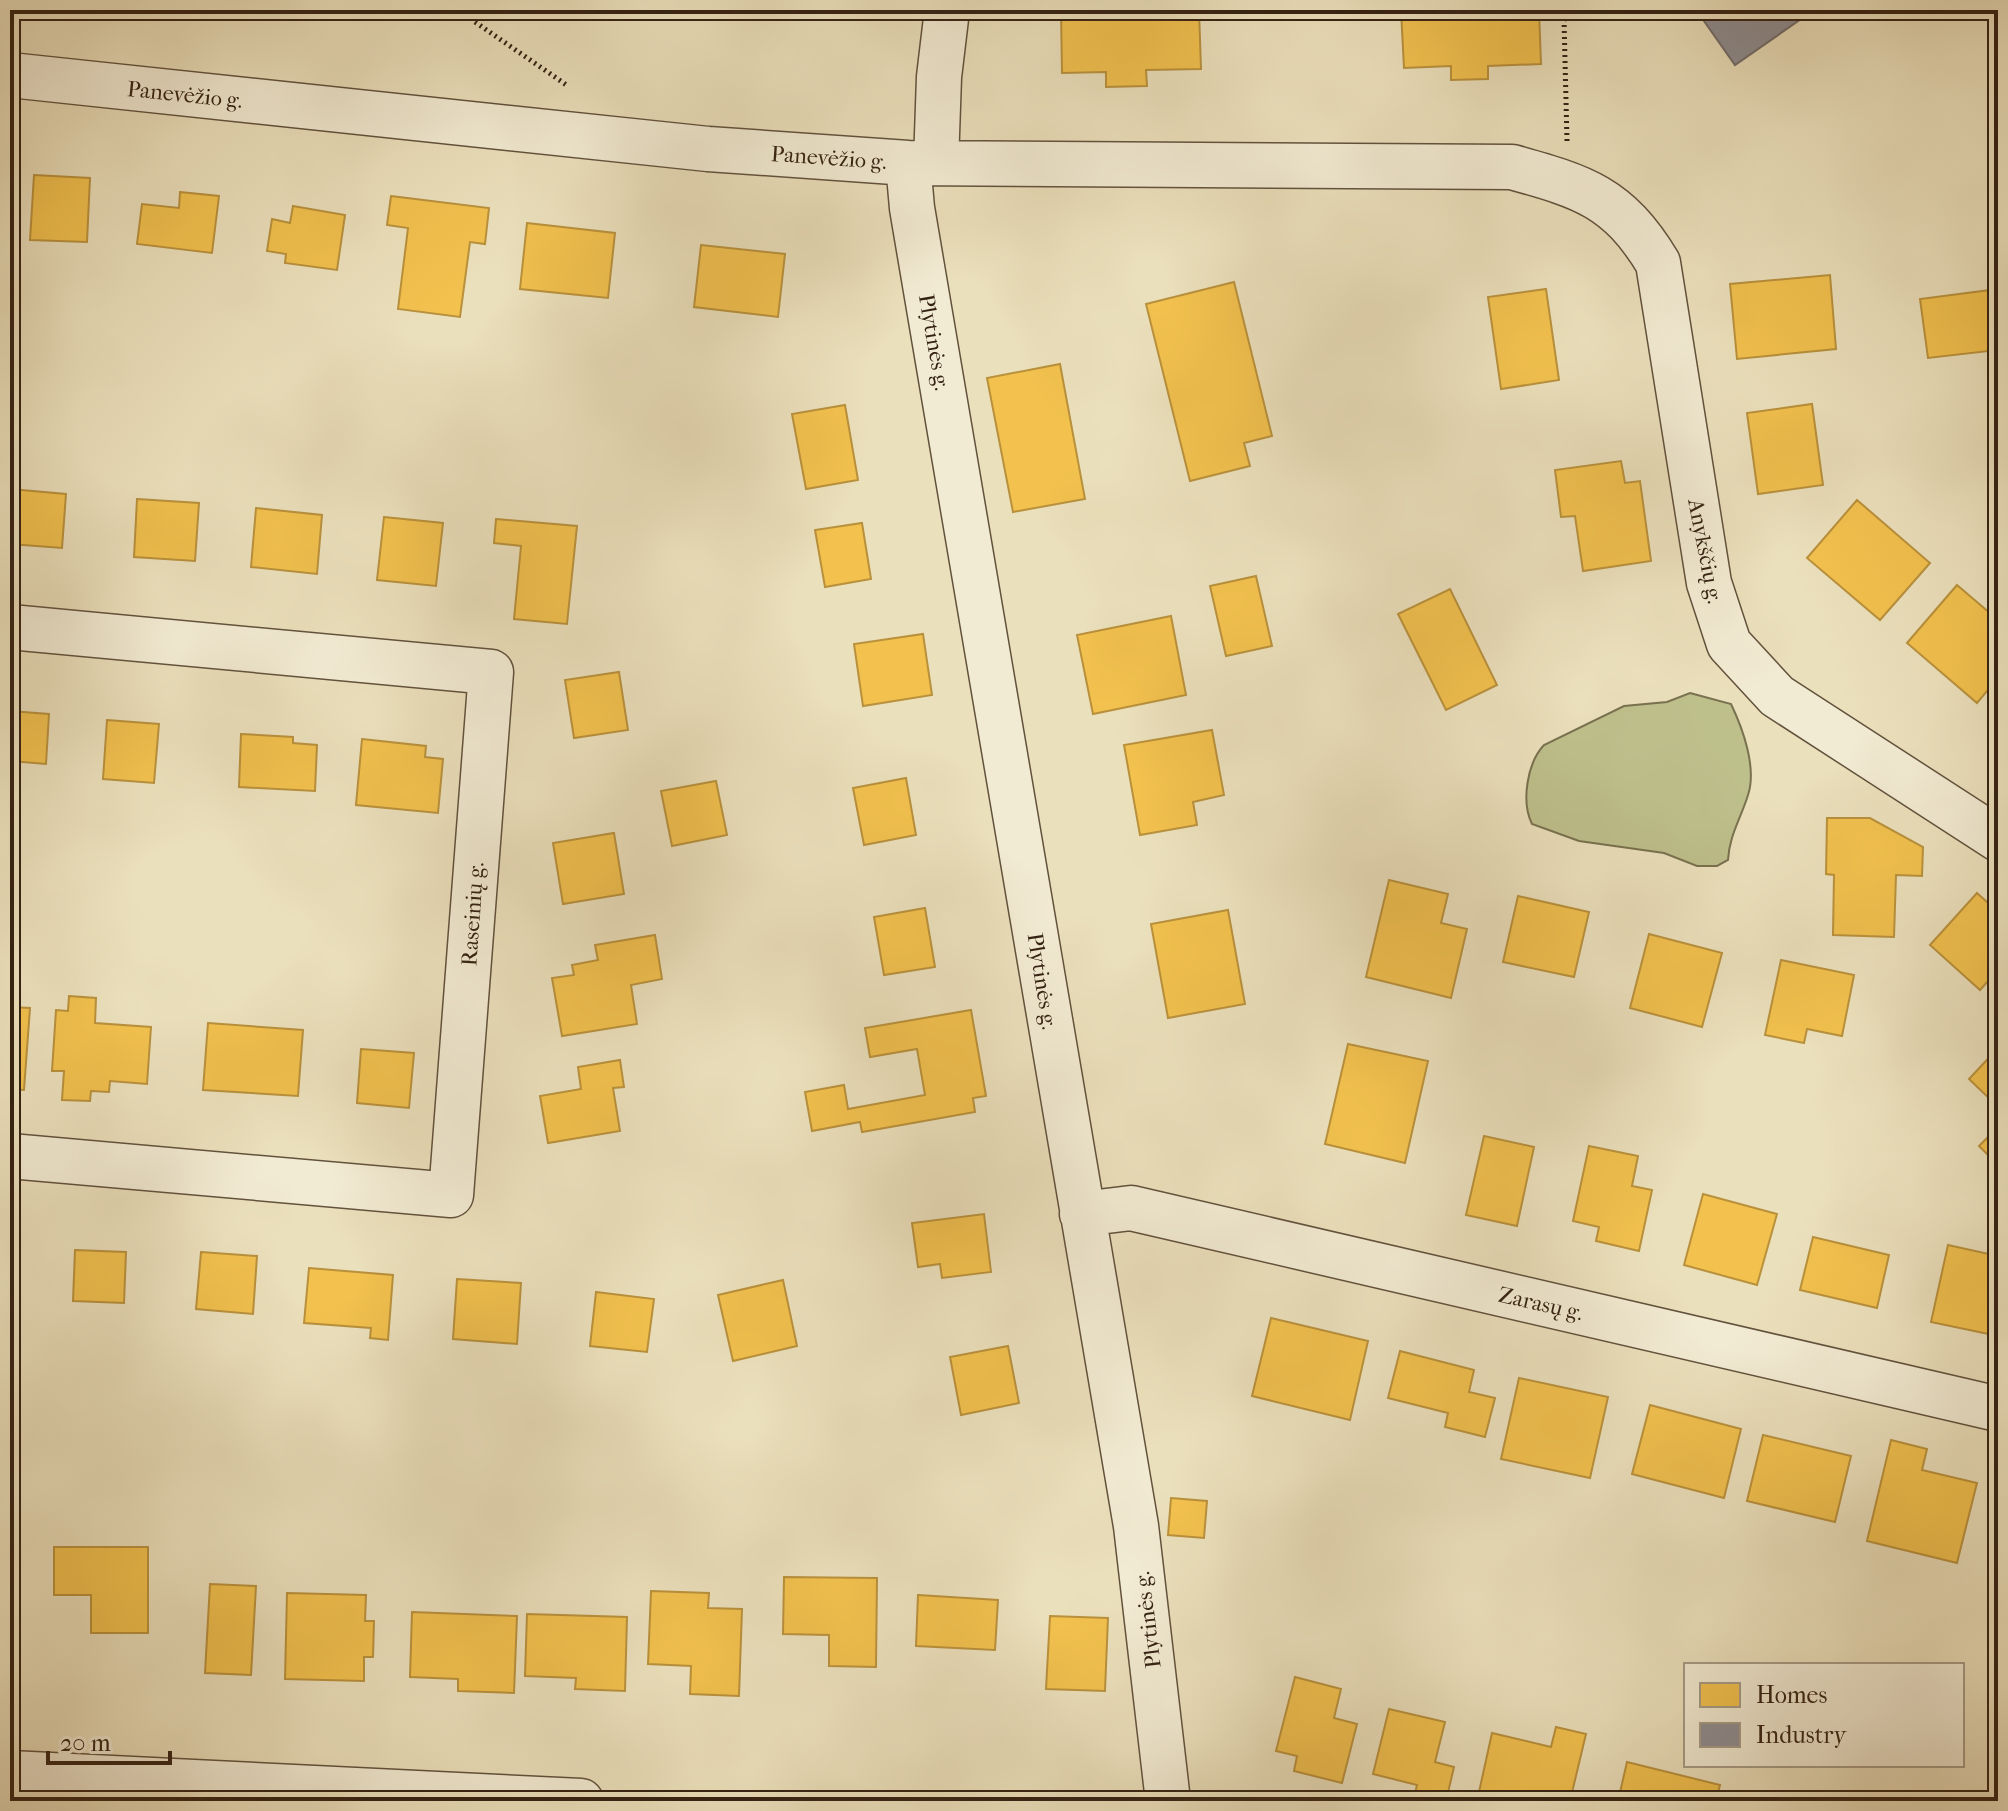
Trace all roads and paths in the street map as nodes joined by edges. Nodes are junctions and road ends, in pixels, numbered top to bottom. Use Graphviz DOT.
graph roads {
  1 [pos="947,10"];
  2 [pos="1563,10"];
  3 [pos="1573,10"];
  4 [pos="1564,20"];
  5 [pos="475,22"];
  6 [pos="10,75"];
  7 [pos="568,86"];
  8 [pos="1567,151"];
  9 [pos="922,163"];
  10 [pos="1636,227"];
  11 [pos="10,627"];
  12 [pos="1998,839"];
  13 [pos="10,1156"];
  14 [pos="1082,1214"];
  15 [pos="1998,1409"];
  16 [pos="10,1773"];
  17 [pos="69,1788"];
  18 [pos="570,1801"];
  19 [pos="581,1801"];
  20 [pos="1168,1801"];
  1 -- 9 [label="street, Plytinės g."];
  2 -- 4 [label="path"];
  3 -- 4 [label="path"];
  4 -- 8 [label="path"];
  5 -- 7 [label="path"];
  6 -- 9 [label="street, Panevėžio g."];
  9 -- 10 [label="street, Panevėžio g."];
  9 -- 14 [label="street, Plytinės g."];
  10 -- 12 [label="street, Anykščių g."];
  11 -- 13 [label="street, Raseinių g."];
  14 -- 15 [label="street, Zarasų g."];
  14 -- 20 [label="street, Plytinės g."];
  16 -- 17 [label="street"];
  17 -- 18 [label="street"];
  18 -- 19 [label="street"];
}
